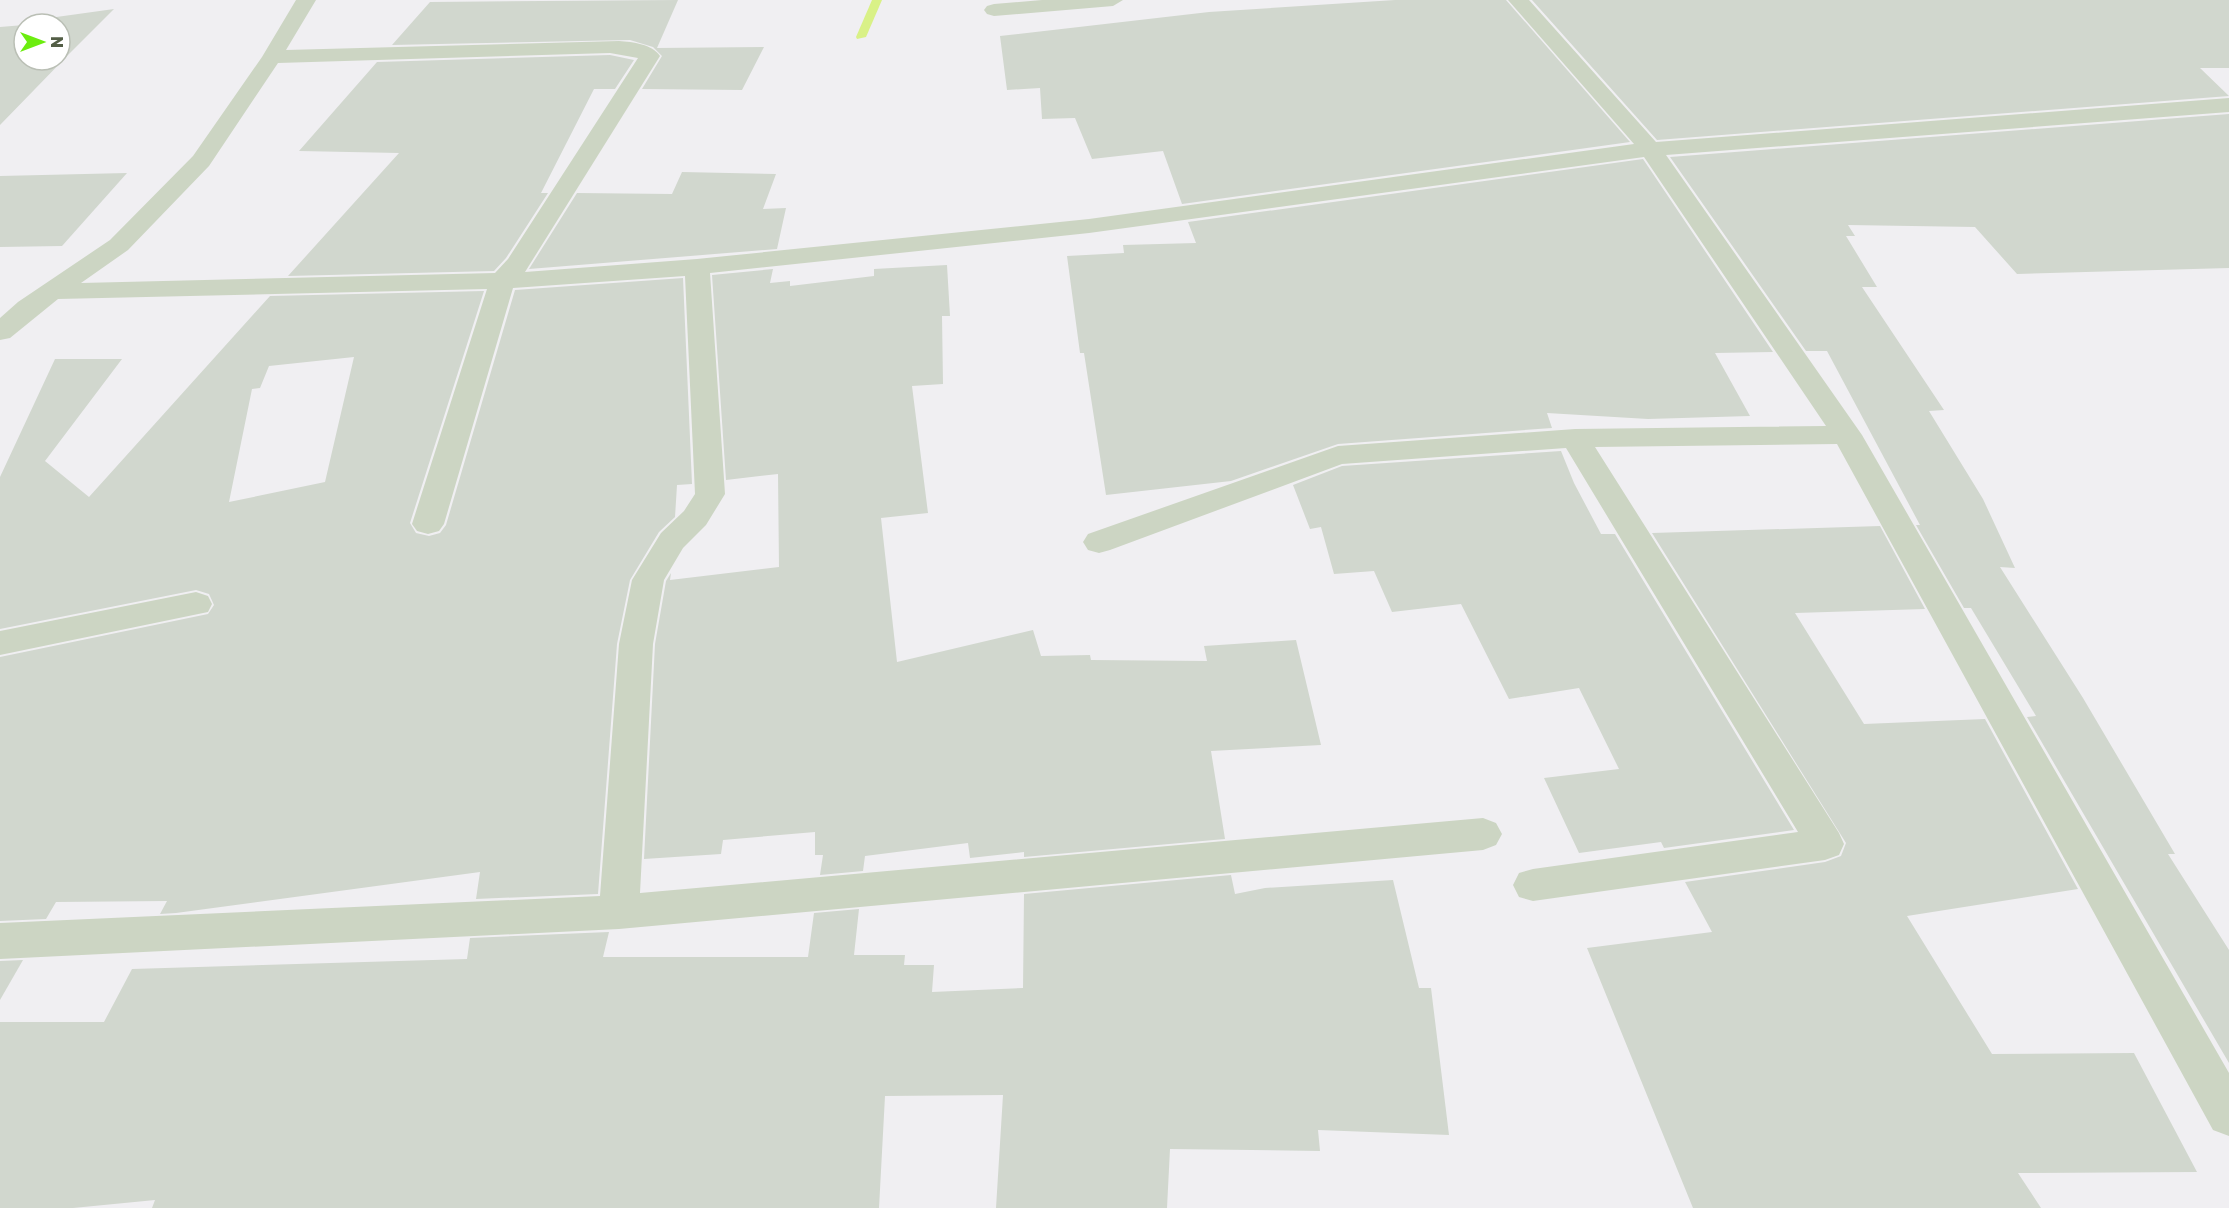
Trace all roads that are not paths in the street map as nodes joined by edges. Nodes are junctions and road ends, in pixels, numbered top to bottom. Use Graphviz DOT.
graph roads {
  1 [pos="306,0"];
  2 [pos="1113,0"];
  3 [pos="1518,0"];
  4 [pos="994,10"];
  5 [pos="272,57"];
  6 [pos="2229,105"];
  7 [pos="1650,149"];
  8 [pos="697,267"];
  9 [pos="502,281"];
  10 [pos="53,291"];
  11 [pos="0,332"];
  12 [pos="1847,435"];
  13 [pos="1575,438"];
  14 [pos="428,524"];
  15 [pos="1099,542"];
  16 [pos="196,604"];
  17 [pos="0,643"];
  18 [pos="1483,834"];
  19 [pos="1533,885"];
  20 [pos="619,912"];
  21 [pos="0,941"];
  22 [pos="2229,1115"];
  1 -- 5 [label="street"];
  2 -- 4 [label="street"];
  3 -- 7 [label="street"];
  5 -- 9 [label="street"];
  5 -- 10 [label="street"];
  6 -- 7 [label="street"];
  7 -- 8 [label="street"];
  7 -- 12 [label="street"];
  8 -- 9 [label="street"];
  8 -- 20 [label="street"];
  9 -- 10 [label="street"];
  9 -- 14 [label="street"];
  10 -- 11 [label="street"];
  12 -- 13 [label="street"];
  12 -- 22 [label="street"];
  13 -- 15 [label="street"];
  13 -- 19 [label="street"];
  16 -- 17 [label="street"];
  18 -- 20 [label="street"];
  20 -- 21 [label="street"];
}
